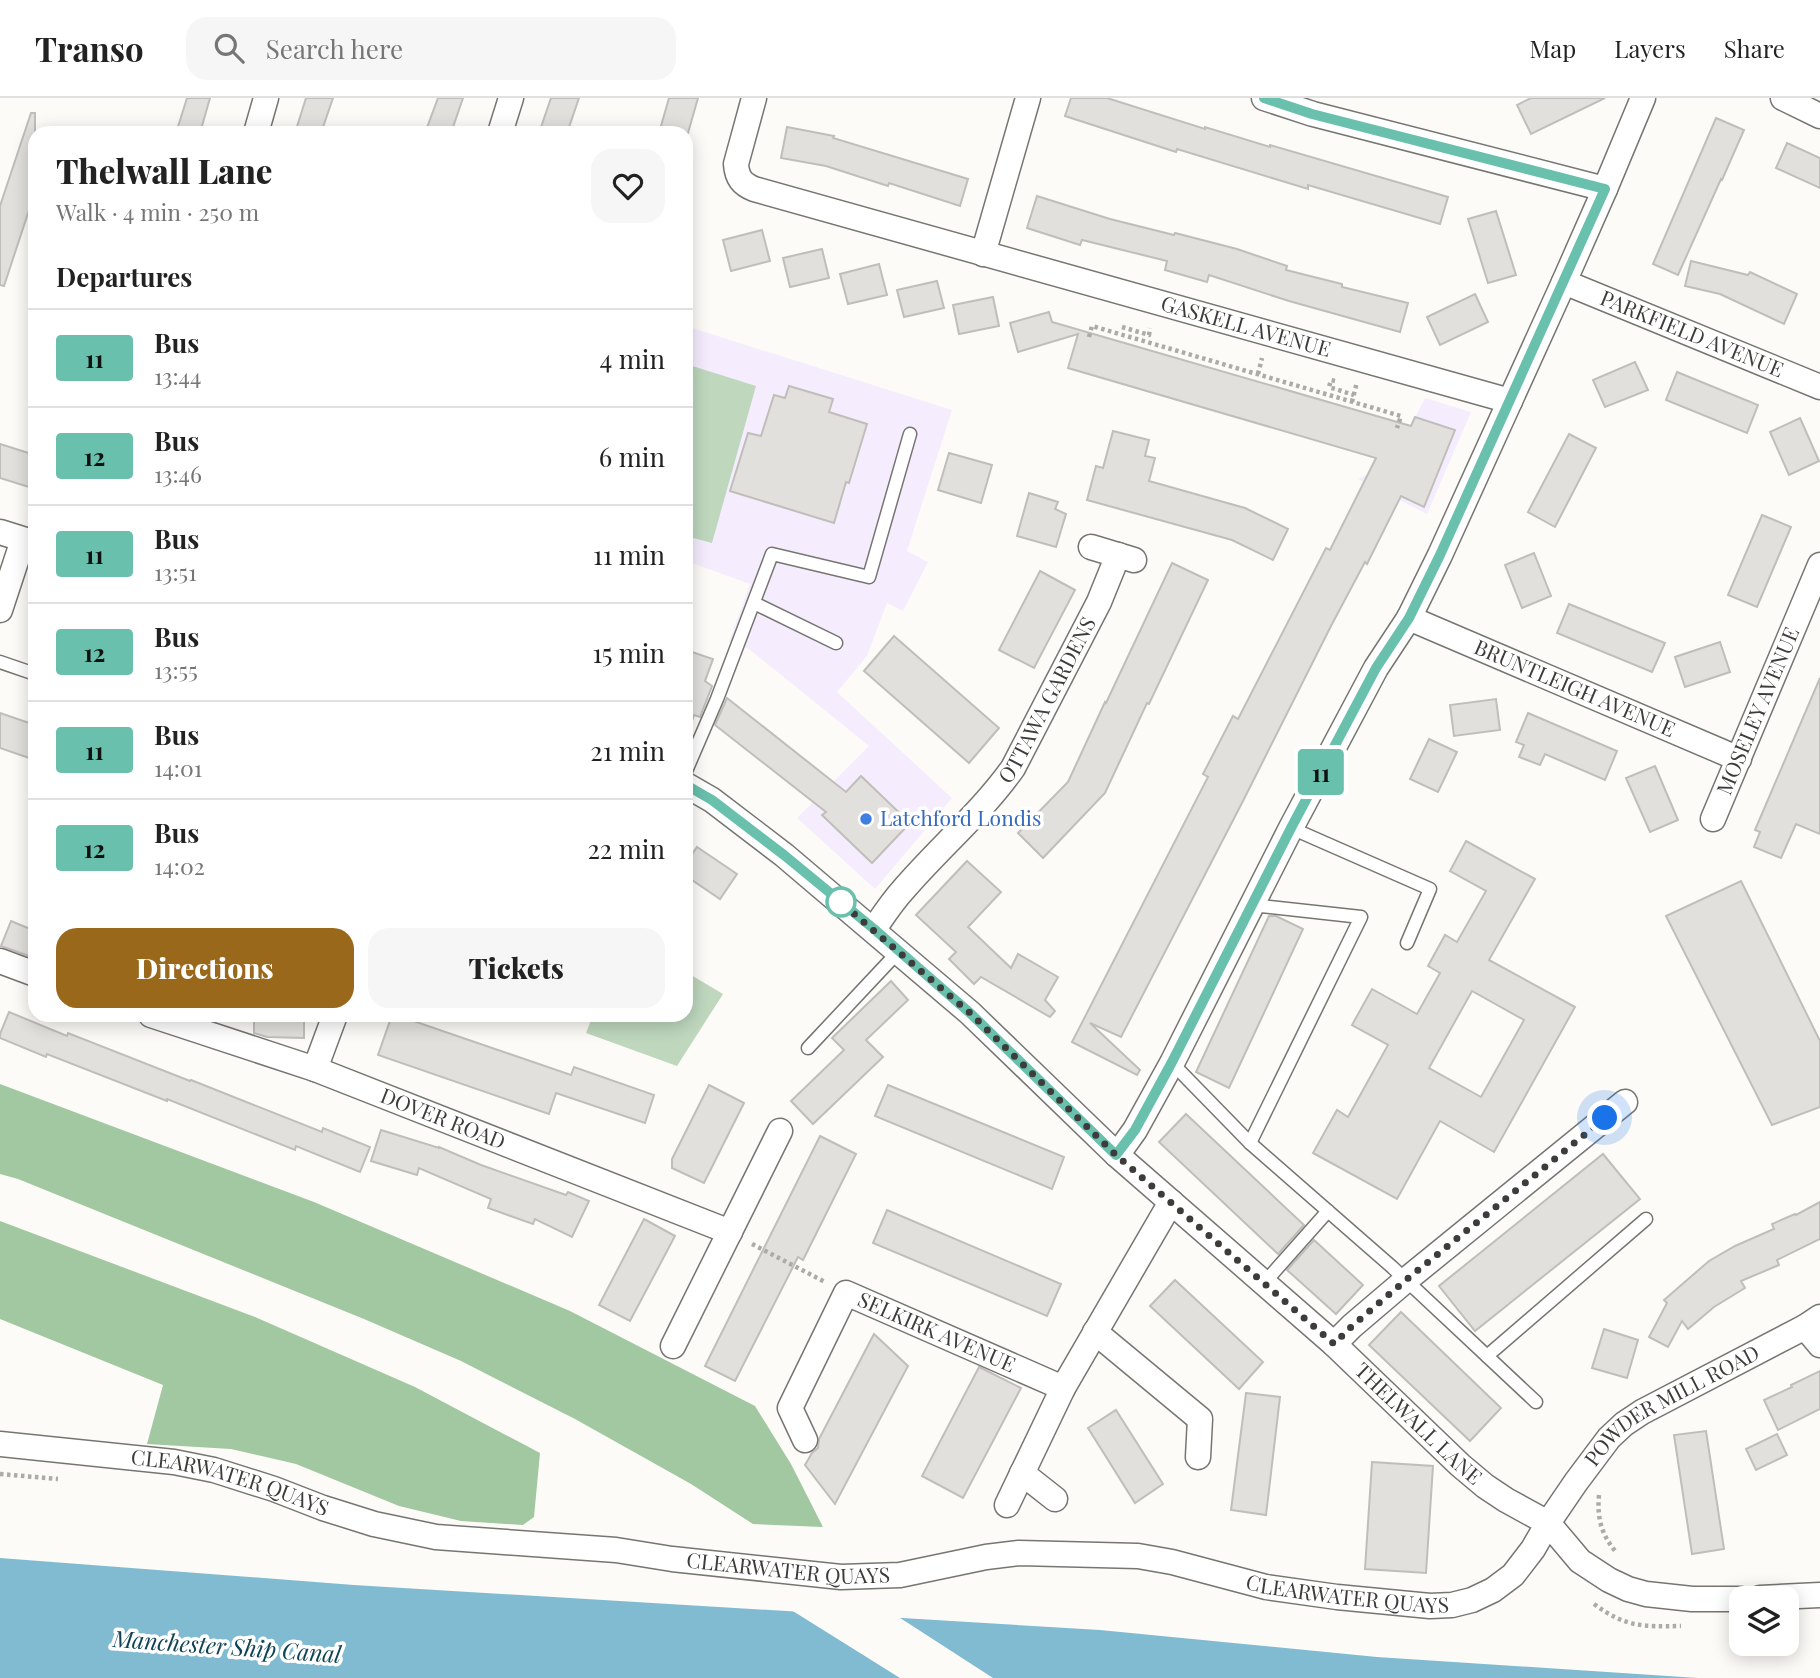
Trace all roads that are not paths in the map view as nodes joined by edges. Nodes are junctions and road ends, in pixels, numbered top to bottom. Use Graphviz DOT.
graph roads {
  1 [pos="266,98"];
  2 [pos="511,98"];
  3 [pos="754,98"];
  4 [pos="1028,98"];
  5 [pos="1264,98"];
  6 [pos="1643,98"];
  7 [pos="1783,98"];
  8 [pos="1820,116"];
  9 [pos="258,126"];
  10 [pos="502,126"];
  11 [pos="1605,189"];
  12 [pos="983,254"];
  13 [pos="1563,282"];
  14 [pos="1820,387"];
  15 [pos="1510,401"];
  16 [pos="910,434"];
  17 [pos="19,538"];
  18 [pos="1091,547"];
  19 [pos="1820,565"];
  20 [pos="754,603"];
  21 [pos="0,610"];
  22 [pos="1409,618"];
  23 [pos="836,643"];
  24 [pos="0,662"];
  25 [pos="28,672"];
  26 [pos="693,755"];
  27 [pos="1739,759"];
  28 [pos="693,789"];
  29 [pos="1713,819"];
  30 [pos="1291,828"];
  31 [pos="1252,905"];
  32 [pos="874,929"];
  33 [pos="1407,943"];
  34 [pos="899,951"];
  35 [pos="0,961"];
  36 [pos="28,971"];
  37 [pos="172,1022"];
  38 [pos="332,1022"];
  39 [pos="808,1048"];
  40 [pos="1172,1062"];
  41 [pos="315,1069"];
  42 [pos="1625,1102"];
  43 [pos="780,1131"];
  44 [pos="1250,1143"];
  45 [pos="1116,1155"];
  46 [pos="1171,1202"];
  47 [pos="1328,1211"];
  48 [pos="1646,1219"];
  49 [pos="730,1232"];
  50 [pos="1406,1280"];
  51 [pos="1265,1282"];
  52 [pos="1815,1330"];
  53 [pos="1095,1332"];
  54 [pos="1334,1344"];
  55 [pos="673,1346"];
  56 [pos="1487,1356"];
  57 [pos="1063,1388"];
  58 [pos="1536,1402"];
  59 [pos="805,1440"];
  60 [pos="0,1444"];
  61 [pos="1198,1457"];
  62 [pos="1022,1473"];
  63 [pos="1055,1499"];
  64 [pos="1007,1504"];
  65 [pos="1548,1523"];
  66 [pos="1820,1595"];
  67 [pos="1799,1596"];
  68 [pos="1729,1599"];
  1 -- 9 [label="street"];
  2 -- 10 [label="street"];
  3 -- 12 [label="street, GASKELL AVENUE"];
  4 -- 12 [label="street"];
  5 -- 11 [label="street"];
  6 -- 11 [label="street"];
  7 -- 8 [label="street"];
  11 -- 13 [label="street"];
  12 -- 15 [label="street, GASKELL AVENUE"];
  13 -- 14 [label="street, PARKFIELD AVENUE"];
  13 -- 15 [label="street"];
  15 -- 22 [label="street"];
  16 -- 20 [label="lane"];
  17 -- 21 [label="street"];
  18 -- 32 [label="street, OTTAWA GARDENS"];
  19 -- 27 [label="street, MOSELEY AVENUE"];
  20 -- 23 [label="lane"];
  20 -- 26 [label="lane"];
  22 -- 27 [label="street, BRUNTLEIGH AVENUE"];
  22 -- 30 [label="street"];
  24 -- 25 [label="lane"];
  27 -- 29 [label="street, MOSELEY AVENUE"];
  28 -- 32 [label="street, THELWALL LANE"];
  30 -- 31 [label="street"];
  30 -- 33 [label="lane"];
  31 -- 40 [label="street"];
  31 -- 44 [label="lane"];
  32 -- 34 [label="street, THELWALL LANE"];
  34 -- 39 [label="lane"];
  34 -- 45 [label="street, THELWALL LANE"];
  35 -- 36 [label="street"];
  37 -- 41 [label="street, DOVER ROAD"];
  38 -- 41 [label="street"];
  40 -- 44 [label="lane"];
  40 -- 45 [label="street"];
  41 -- 49 [label="street, DOVER ROAD"];
  42 -- 50 [label="street"];
  43 -- 49 [label="street"];
  44 -- 47 [label="lane"];
  45 -- 46 [label="street, THELWALL LANE"];
  46 -- 51 [label="street, THELWALL LANE"];
  46 -- 53 [label="street"];
  47 -- 50 [label="lane"];
  47 -- 51 [label="lane"];
  48 -- 56 [label="lane"];
  49 -- 55 [label="street"];
  50 -- 54 [label="street"];
  50 -- 56 [label="lane"];
  51 -- 54 [label="street, THELWALL LANE"];
  52 -- 65 [label="street, POWDER MILL ROAD"];
  53 -- 57 [label="street"];
  53 -- 61 [label="street"];
  54 -- 65 [label="street, THELWALL LANE"];
  56 -- 58 [label="lane"];
  57 -- 59 [label="street, SELKIRK AVENUE"];
  57 -- 62 [label="street"];
  60 -- 65 [label="street, CLEARWATER QUAYS"];
  62 -- 63 [label="street"];
  62 -- 64 [label="street"];
  65 -- 68 [label="street, THELWALL LANE"];
  66 -- 67 [label="street"];
}
